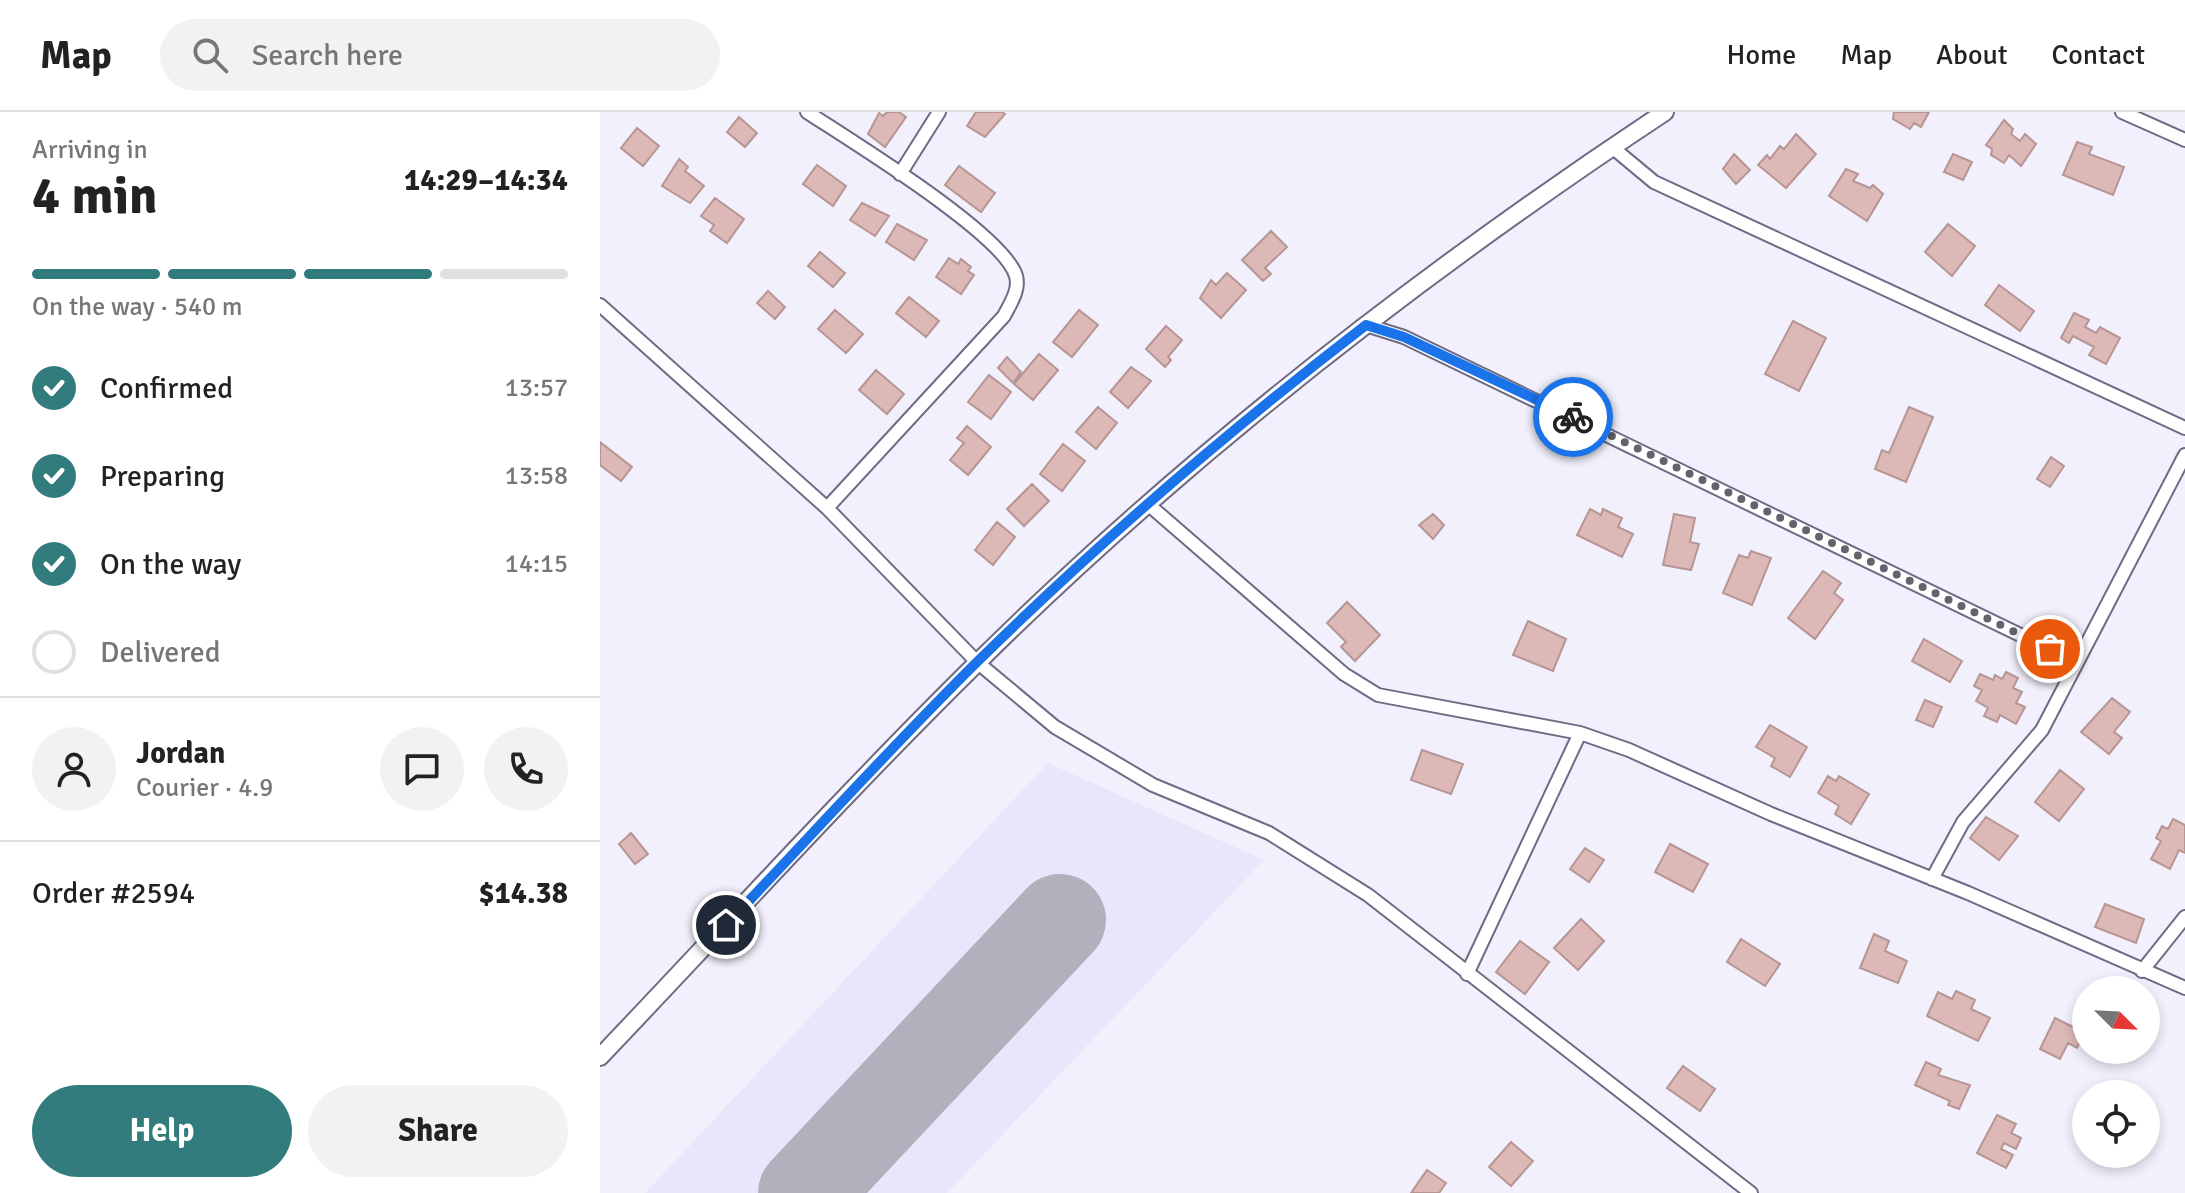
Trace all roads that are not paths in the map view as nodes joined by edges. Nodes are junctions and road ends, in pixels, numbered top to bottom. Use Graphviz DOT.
graph roads {
  1 [pos="807,112"];
  2 [pos="939,112"];
  3 [pos="1665,112"];
  4 [pos="2122,112"];
  5 [pos="2185,140"];
  6 [pos="1612,147"];
  7 [pos="900,174"];
  8 [pos="600,305"];
  9 [pos="1366,325"];
  10 [pos="2185,428"];
  11 [pos="2185,455"];
  12 [pos="1149,505"];
  13 [pos="827,508"];
  14 [pos="977,662"];
  15 [pos="2076,662"];
  16 [pos="1580,733"];
  17 [pos="1932,879"];
  18 [pos="2185,917"];
  19 [pos="2142,971"];
  20 [pos="1467,974"];
  21 [pos="2185,988"];
  22 [pos="600,1057"];
  23 [pos="1751,1193"];
  1 -- 7 [label="street"];
  2 -- 7 [label="street"];
  3 -- 6 [label="main road"];
  4 -- 5 [label="street"];
  6 -- 9 [label="main road"];
  6 -- 10 [label="street"];
  7 -- 13 [label="street"];
  8 -- 13 [label="street"];
  9 -- 12 [label="main road"];
  9 -- 15 [label="street"];
  11 -- 15 [label="street"];
  12 -- 14 [label="main road"];
  12 -- 16 [label="street"];
  13 -- 14 [label="street"];
  14 -- 20 [label="street"];
  14 -- 22 [label="main road"];
  15 -- 17 [label="street"];
  16 -- 17 [label="street"];
  16 -- 20 [label="street"];
  17 -- 19 [label="street"];
  18 -- 19 [label="street"];
  19 -- 21 [label="street"];
  20 -- 23 [label="street"];
}
